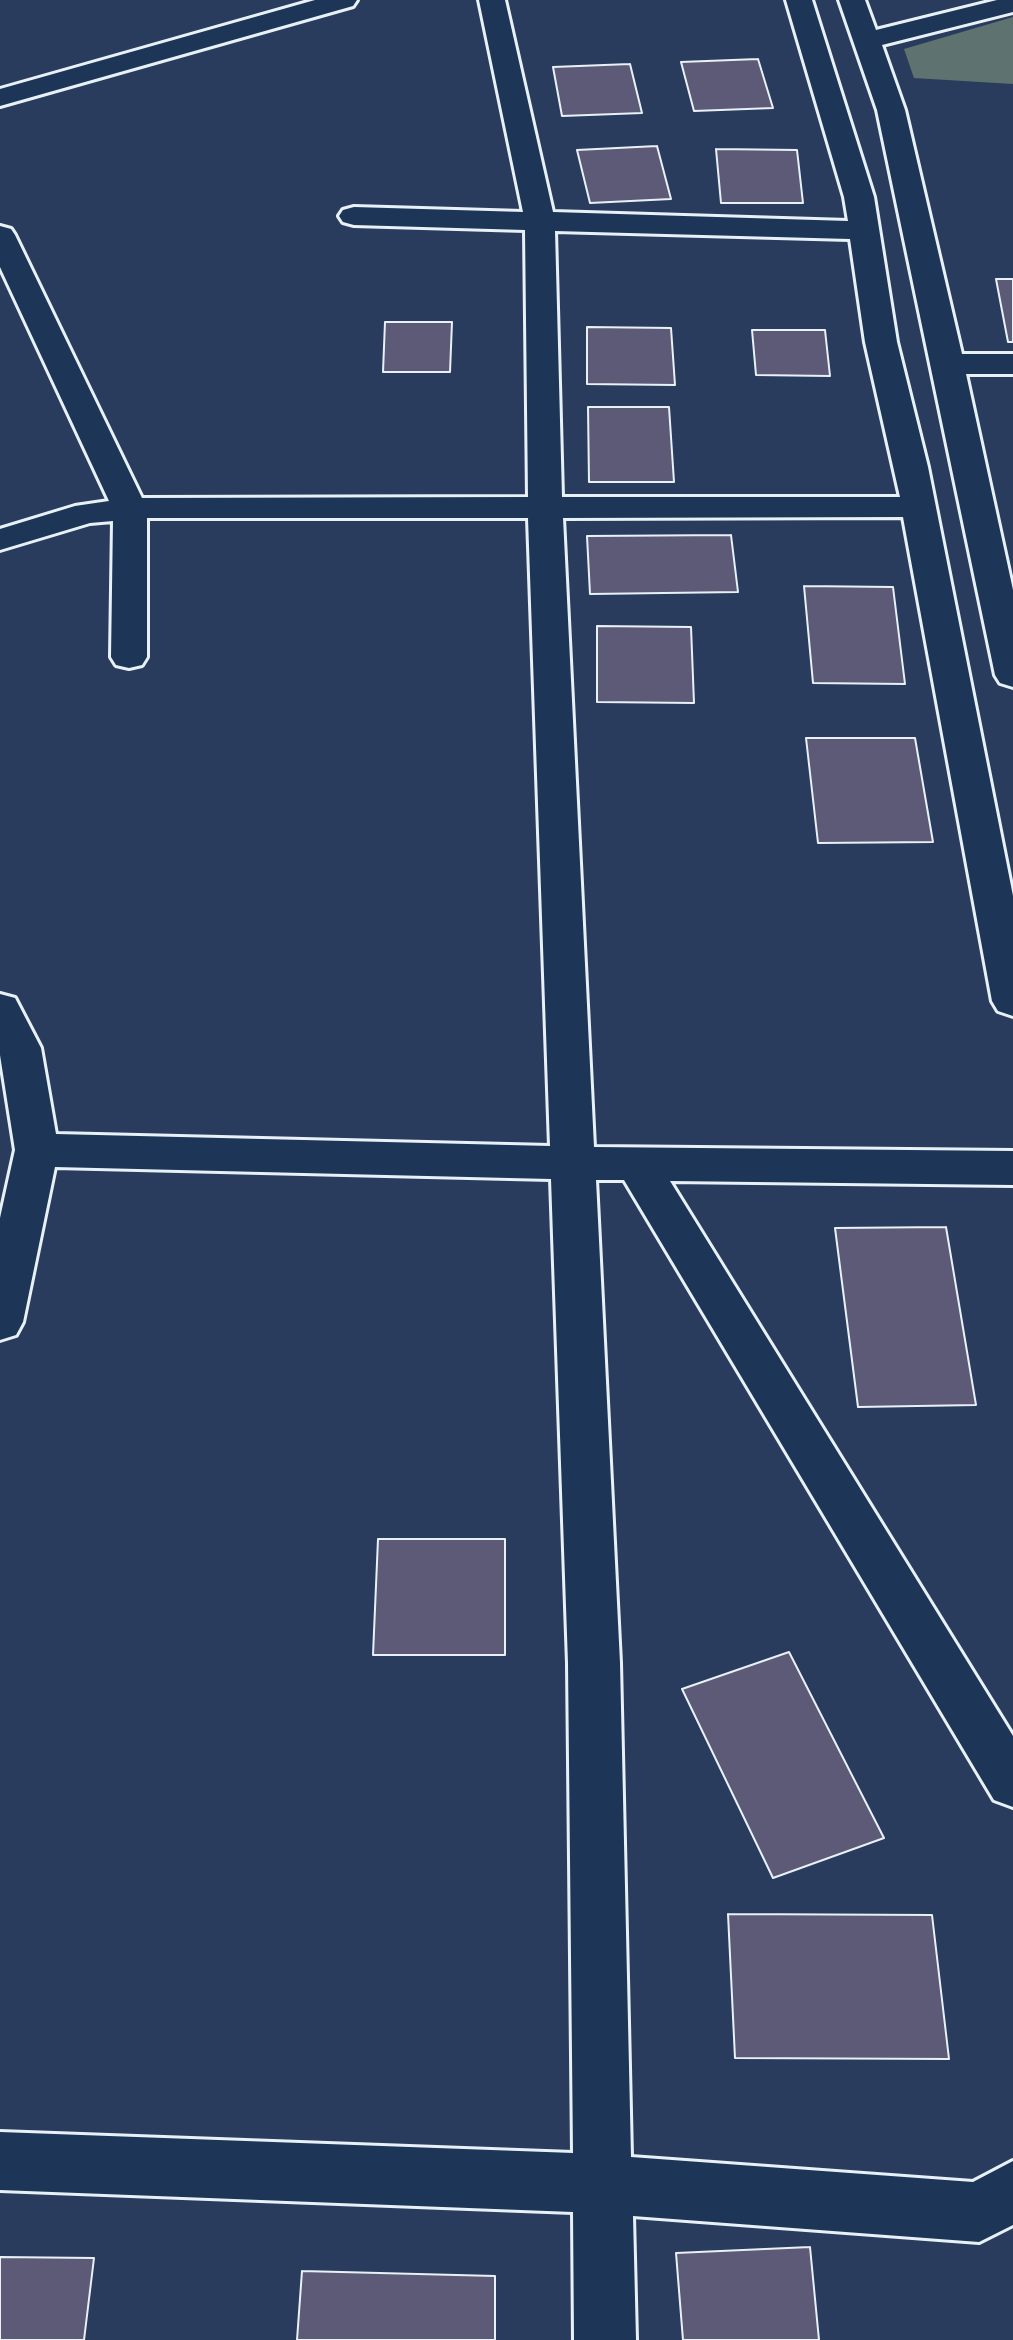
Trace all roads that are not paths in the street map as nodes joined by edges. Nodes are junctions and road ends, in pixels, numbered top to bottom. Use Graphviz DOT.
graph roads {
  1 [pos="344,0"];
  2 [pos="492,0"];
  3 [pos="799,0"];
  4 [pos="852,0"];
  5 [pos="1013,4"];
  6 [pos="867,41"];
  7 [pos="0,98"];
  8 [pos="354,216"];
  9 [pos="540,221"];
  10 [pos="864,230"];
  11 [pos="0,235"];
  12 [pos="948,364"];
  13 [pos="1013,364"];
  14 [pos="545,507"];
  15 [pos="918,507"];
  16 [pos="130,510"];
  17 [pos="0,540"];
  18 [pos="129,657"];
  19 [pos="1013,675"];
  20 [pos="996,825"];
  21 [pos="1013,1001"];
  22 [pos="0,1009"];
  23 [pos="37,1150"];
  24 [pos="573,1163"];
  25 [pos="636,1163"];
  26 [pos="1013,1168"];
  27 [pos="13,1204"];
  28 [pos="0,1322"];
  29 [pos="1013,1783"];
  30 [pos="0,2161"];
  31 [pos="603,2184"];
  32 [pos="1013,2191"];
  33 [pos="605,2340"];
  1 -- 7 [label="street"];
  2 -- 9 [label="street"];
  3 -- 10 [label="street"];
  4 -- 6 [label="street"];
  5 -- 6 [label="street"];
  6 -- 12 [label="street"];
  8 -- 9 [label="street"];
  9 -- 10 [label="street"];
  9 -- 14 [label="street"];
  10 -- 15 [label="street"];
  11 -- 16 [label="street"];
  12 -- 13 [label="street"];
  12 -- 19 [label="street"];
  14 -- 15 [label="street"];
  14 -- 16 [label="street"];
  14 -- 24 [label="street"];
  15 -- 20 [label="street"];
  16 -- 17 [label="street"];
  16 -- 18 [label="street"];
  20 -- 21 [label="street"];
  22 -- 23 [label="street"];
  23 -- 24 [label="street"];
  23 -- 27 [label="street"];
  24 -- 25 [label="street"];
  24 -- 31 [label="street"];
  25 -- 26 [label="street"];
  25 -- 29 [label="street"];
  27 -- 28 [label="street"];
  30 -- 31 [label="street"];
  31 -- 32 [label="street"];
  31 -- 33 [label="street"];
}
